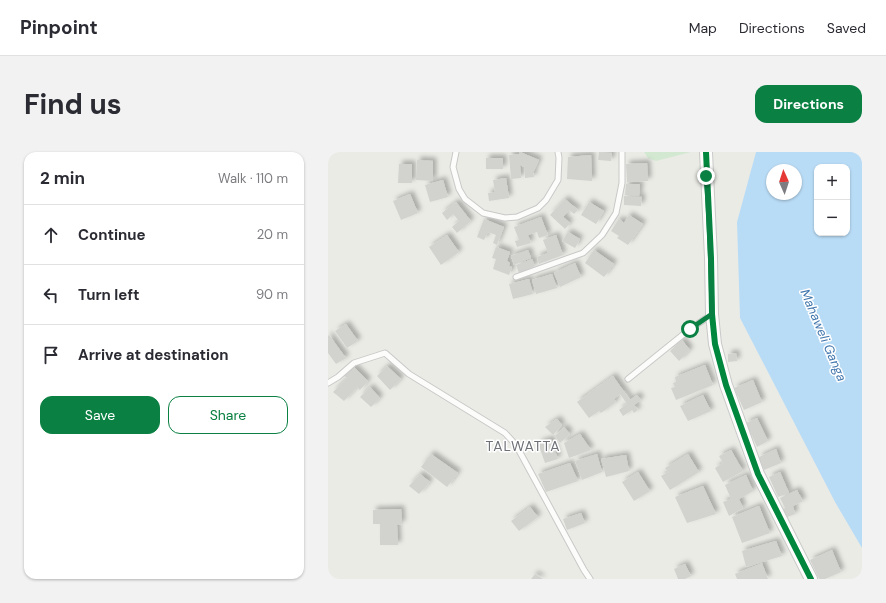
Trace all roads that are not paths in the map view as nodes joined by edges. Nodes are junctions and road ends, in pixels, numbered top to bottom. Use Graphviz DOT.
graph roads {
  1 [pos="456,152"];
  2 [pos="558,152"];
  3 [pos="622,152"];
  4 [pos="706,152"];
  5 [pos="516,277"];
  6 [pos="712,314"];
  7 [pos="628,379"];
  8 [pos="328,383"];
  9 [pos="590,579"];
  10 [pos="811,579"];
  1 -- 2 [label="lane"];
  3 -- 5 [label="lane"];
  4 -- 6 [label="street"];
  6 -- 7 [label="lane"];
  6 -- 10 [label="street"];
  8 -- 9 [label="lane"];
}
